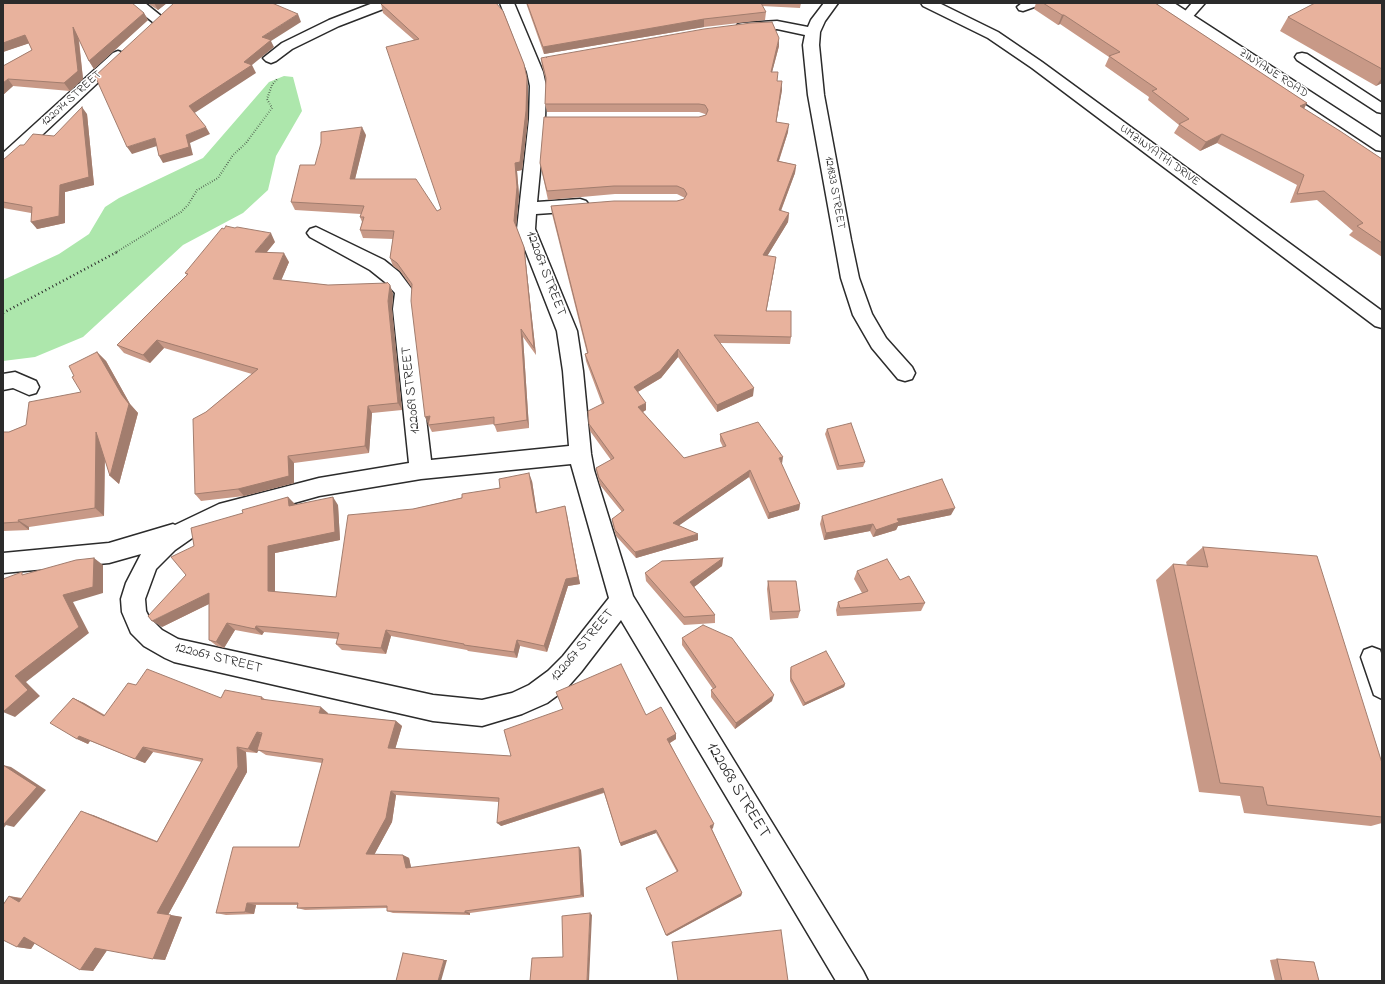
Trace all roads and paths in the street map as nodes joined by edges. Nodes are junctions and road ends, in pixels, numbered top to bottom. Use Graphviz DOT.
graph roads {
  1 [pos="136,3"];
  2 [pos="386,3"];
  3 [pos="507,3"];
  4 [pos="831,3"];
  5 [pos="928,3"];
  6 [pos="1164,3"];
  7 [pos="1199,3"];
  8 [pos="1186,17"];
  9 [pos="727,29"];
  10 [pos="147,30"];
  11 [pos="813,32"];
  12 [pos="130,46"];
  13 [pos="1302,57"];
  14 [pos="271,58"];
  15 [pos="546,60"];
  16 [pos="531,62"];
  17 [pos="277,79"];
  18 [pos="1382,109"];
  19 [pos="1382,146"];
  20 [pos="3,162"];
  21 [pos="599,204"];
  22 [pos="529,209"];
  23 [pos="316,233"];
  24 [pos="3,313"];
  25 [pos="1382,320"];
  26 [pos="905,373"];
  27 [pos="3,382"];
  28 [pos="29,387"];
  29 [pos="580,454"];
  30 [pos="422,470"];
  31 [pos="188,529"];
  32 [pos="3,563"];
  33 [pos="622,600"];
  34 [pos="1372,657"];
  35 [pos="1382,688"];
  36 [pos="853,981"];
  1 -- 10 [label="street"];
  2 -- 14 [label="street"];
  3 -- 16 [label="street, 122067 STREET"];
  4 -- 11 [label="street, 121833 STREET"];
  5 -- 25 [label="street, UMZINYATHI DRIVE"];
  6 -- 8 [label="street, ZINYANE ROAD"];
  7 -- 8 [label="lane"];
  8 -- 19 [label="street, ZINYANE ROAD"];
  9 -- 11 [label="street"];
  11 -- 26 [label="street, 121833 STREET"];
  12 -- 20 [label="street, 122074 STREET"];
  13 -- 18 [label="lane"];
  15 -- 16 [label="street"];
  16 -- 22 [label="street, 122067 STREET"];
  17 -- 24 [label="path"];
  21 -- 22 [label="street"];
  22 -- 29 [label="street, 122067 STREET"];
  23 -- 30 [label="street, 122069 STREET"];
  27 -- 28 [label="street"];
  29 -- 30 [label="street, 122067 STREET"];
  29 -- 33 [label="street, 122067 STREET"];
  30 -- 31 [label="street, 122067 STREET"];
  31 -- 32 [label="street"];
  31 -- 33 [label="street, 122067 STREET"];
  33 -- 36 [label="street, 122068 STREET"];
  34 -- 35 [label="lane"];
}
